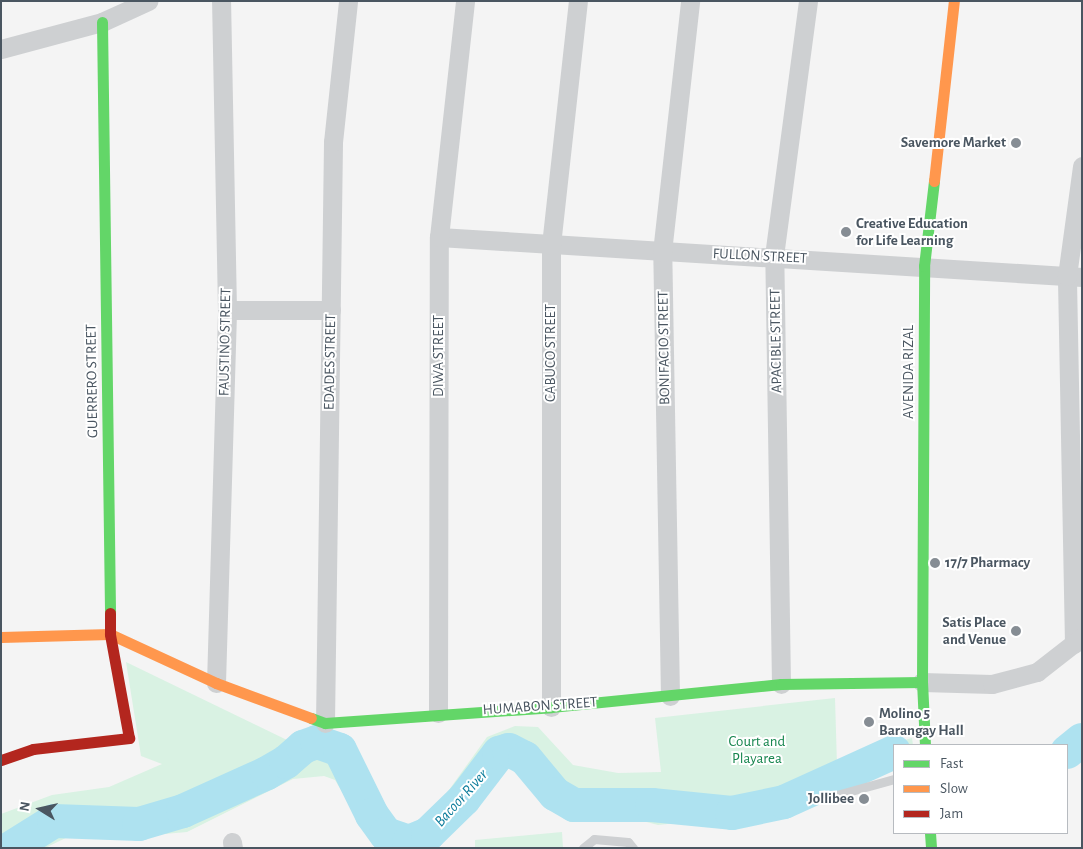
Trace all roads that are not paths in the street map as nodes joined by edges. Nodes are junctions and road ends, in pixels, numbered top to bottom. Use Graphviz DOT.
graph roads {
  1 [pos="148,1"];
  2 [pos="221,1"];
  3 [pos="348,1"];
  4 [pos="465,1"];
  5 [pos="578,1"];
  6 [pos="690,1"];
  7 [pos="808,1"];
  8 [pos="954,1"];
  9 [pos="102,22"];
  10 [pos="1,49"];
  11 [pos="1082,166"];
  12 [pos="439,237"];
  13 [pos="551,245"];
  14 [pos="662,252"];
  15 [pos="774,256"];
  16 [pos="924,266"];
  17 [pos="1074,277"];
  18 [pos="227,310"];
  19 [pos="330,310"];
  20 [pos="1077,490"];
  21 [pos="110,634"];
  22 [pos="1,637"];
  23 [pos="1078,640"];
  24 [pos="922,682"];
  25 [pos="216,683"];
  26 [pos="782,684"];
  27 [pos="670,696"];
  28 [pos="552,707"];
  29 [pos="438,713"];
  30 [pos="325,723"];
  31 [pos="925,740"];
  32 [pos="1,760"];
  33 [pos="893,779"];
  34 [pos="833,796"];
  35 [pos="930,834"];
  36 [pos="583,848"];
  37 [pos="632,848"];
  38 [pos="931,848"];
  1 -- 9 [label="street"];
  2 -- 18 [label="street, FAUSTINO STREET"];
  3 -- 19 [label="street, EDADES STREET"];
  4 -- 12 [label="street, DIWA STREET"];
  5 -- 13 [label="street, CABUCO STREET"];
  6 -- 14 [label="street, BONIFACIO STREET"];
  7 -- 15 [label="street, APACIBLE STREET"];
  8 -- 16 [label="street, AVENIDA RIZAL"];
  9 -- 10 [label="street"];
  9 -- 21 [label="street, GUERRERO STREET"];
  11 -- 17 [label="street"];
  12 -- 13 [label="street, FULLON STREET"];
  12 -- 29 [label="street, DIWA STREET"];
  13 -- 14 [label="street, FULLON STREET"];
  13 -- 28 [label="street, CABUCO STREET"];
  14 -- 15 [label="street, FULLON STREET"];
  14 -- 27 [label="street, BONIFACIO STREET"];
  15 -- 16 [label="street, FULLON STREET"];
  15 -- 26 [label="street, APACIBLE STREET"];
  16 -- 17 [label="street, FULLON STREET"];
  16 -- 24 [label="street, AVENIDA RIZAL"];
  17 -- 20 [label="street"];
  18 -- 19 [label="street"];
  18 -- 25 [label="street, FAUSTINO STREET"];
  19 -- 30 [label="street, EDADES STREET"];
  20 -- 23 [label="street"];
  21 -- 22 [label="street, HUMABON STREET"];
  21 -- 25 [label="street, HUMABON STREET"];
  21 -- 32 [label="street, GUERRERO STREET"];
  23 -- 24 [label="street, HUMABON STREET"];
  24 -- 26 [label="street, HUMABON STREET"];
  24 -- 31 [label="street, AVENIDA RIZAL"];
  25 -- 30 [label="street, HUMABON STREET"];
  26 -- 27 [label="street, HUMABON STREET"];
  27 -- 28 [label="street, HUMABON STREET"];
  28 -- 29 [label="street, HUMABON STREET"];
  29 -- 30 [label="street, HUMABON STREET"];
  33 -- 34 [label="lane"];
  35 -- 38 [label="street"];
  36 -- 37 [label="lane"];
}
